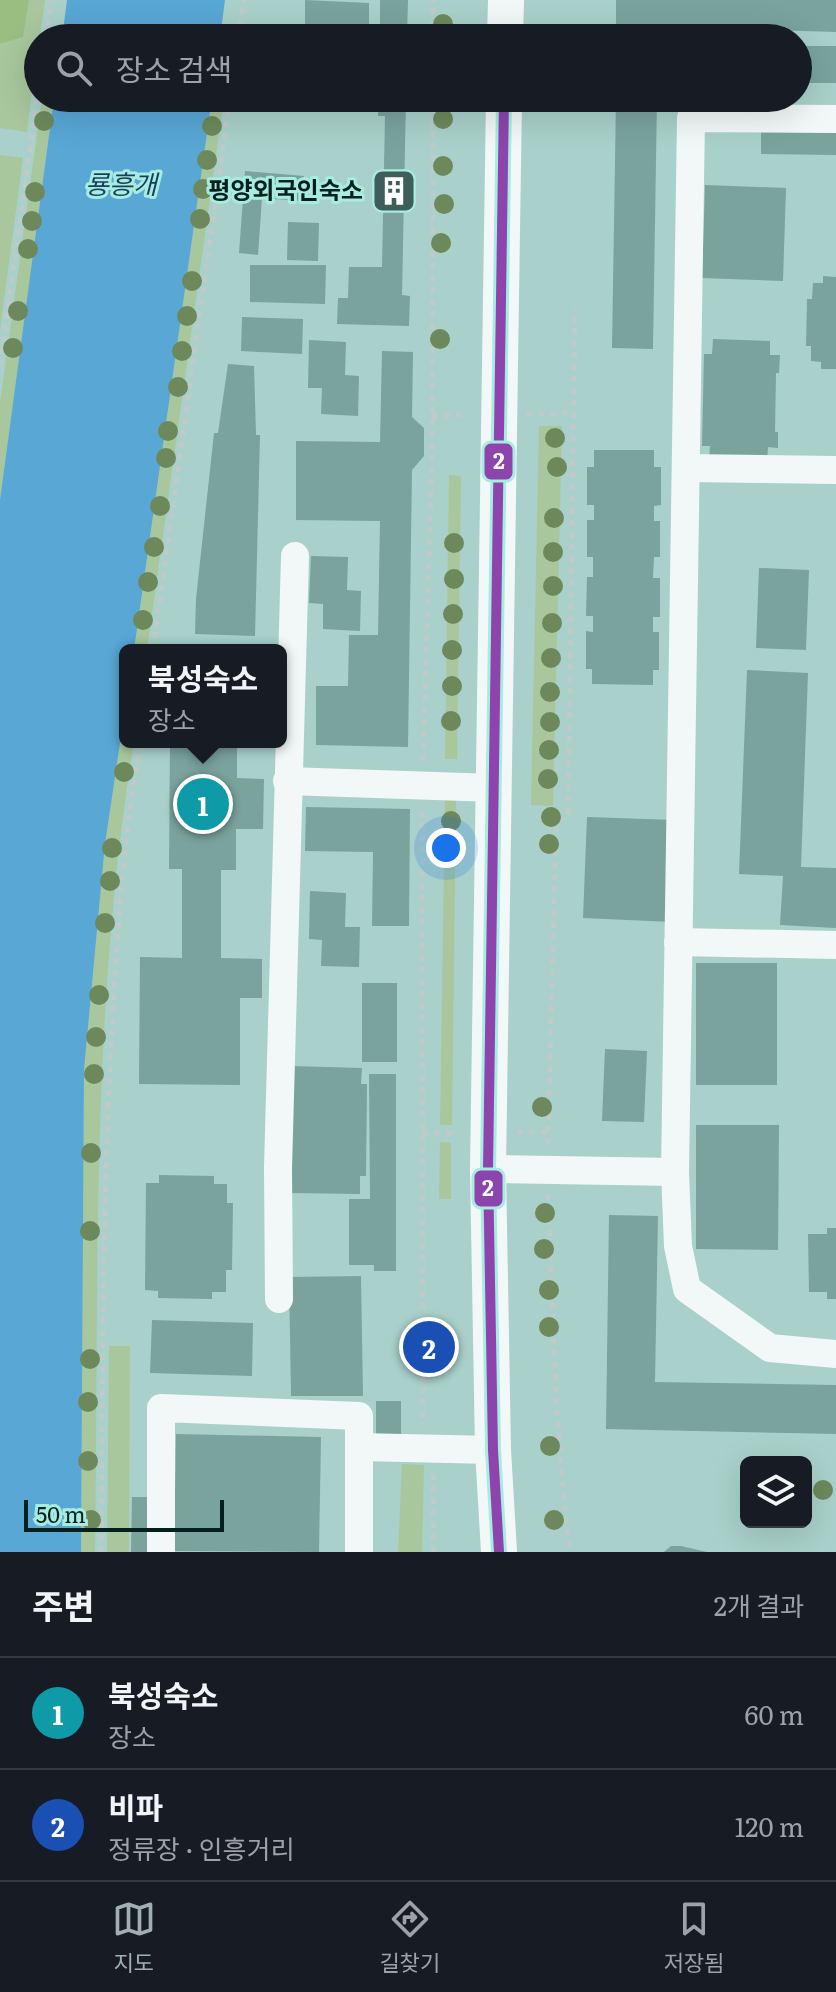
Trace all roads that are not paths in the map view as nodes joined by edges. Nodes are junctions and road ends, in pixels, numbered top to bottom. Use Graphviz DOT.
graph roads {
  1 [pos="506,0"];
  2 [pos="505,24"];
  3 [pos="504,112"];
  4 [pos="836,119"];
  5 [pos="686,468"];
  6 [pos="836,470"];
  7 [pos="295,556"];
  8 [pos="287,781"];
  9 [pos="494,788"];
  10 [pos="678,942"];
  11 [pos="836,945"];
  12 [pos="488,1169"];
  13 [pos="675,1172"];
  14 [pos="279,1299"];
  15 [pos="836,1354"];
  16 [pos="359,1447"];
  17 [pos="493,1450"];
  18 [pos="161,1552"];
  19 [pos="359,1552"];
  20 [pos="499,1552"];
  1 -- 2 [label="main road"];
  3 -- 9 [label="main road"];
  4 -- 5 [label="street"];
  5 -- 6 [label="street"];
  5 -- 10 [label="street"];
  7 -- 8 [label="street"];
  8 -- 9 [label="street"];
  8 -- 14 [label="street"];
  9 -- 12 [label="main road"];
  10 -- 11 [label="street"];
  10 -- 13 [label="street"];
  12 -- 13 [label="street"];
  12 -- 17 [label="main road"];
  13 -- 15 [label="street"];
  16 -- 17 [label="street"];
  16 -- 18 [label="street"];
  16 -- 19 [label="street"];
  17 -- 20 [label="main road"];
}
